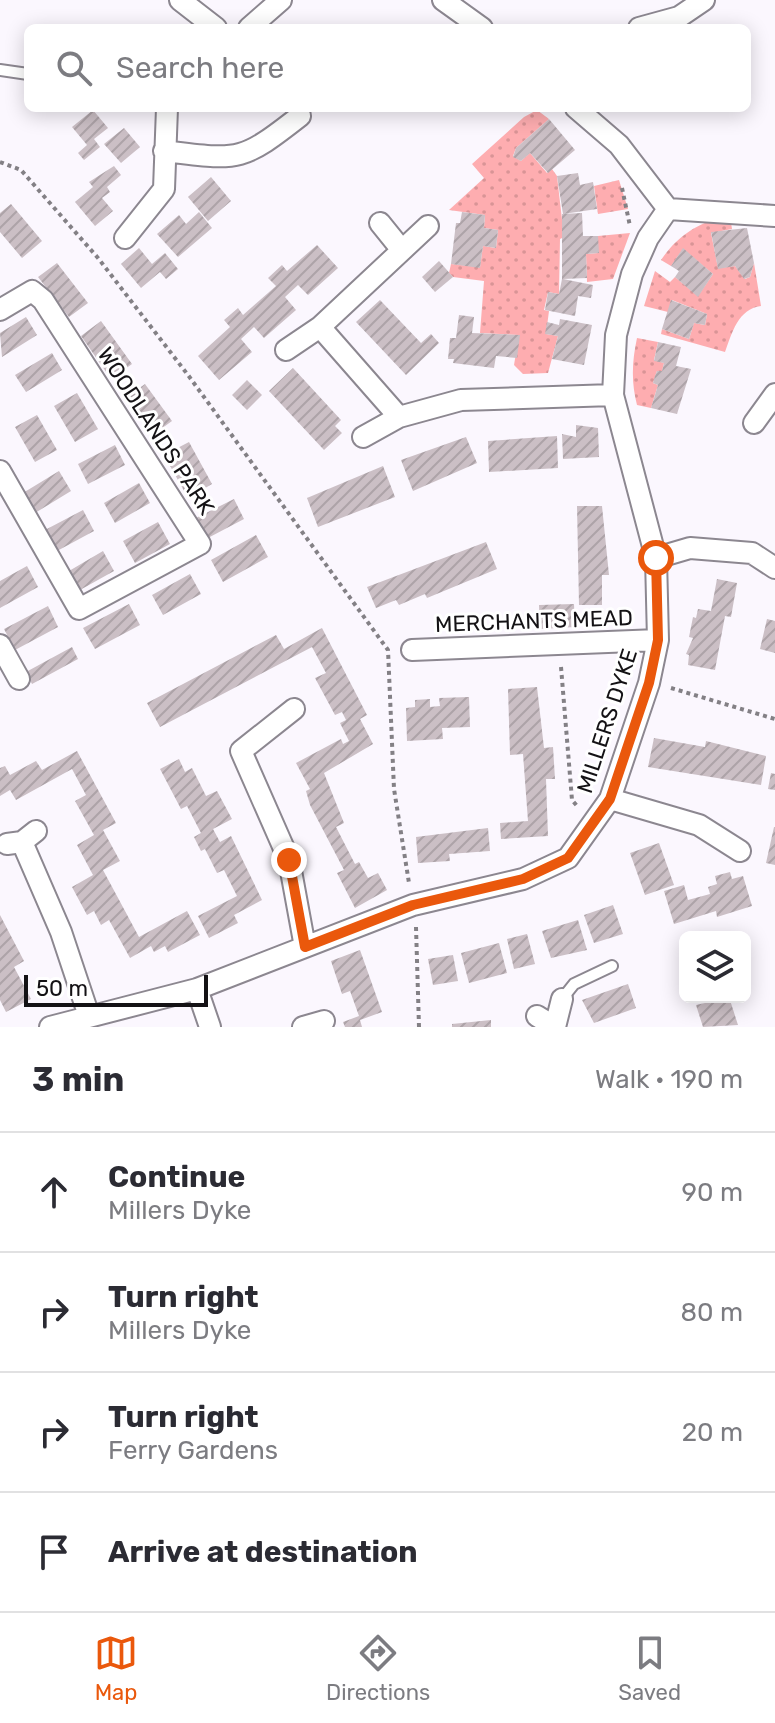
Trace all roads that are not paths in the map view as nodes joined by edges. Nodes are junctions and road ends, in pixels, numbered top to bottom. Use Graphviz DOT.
graph roads {
  1 [pos="180,0"];
  2 [pos="281,0"];
  3 [pos="704,0"];
  4 [pos="452,2"];
  5 [pos="211,24"];
  6 [pos="254,24"];
  7 [pos="477,24"];
  8 [pos="654,24"];
  9 [pos="0,70"];
  10 [pos="24,73"];
  11 [pos="163,112"];
  12 [pos="581,112"];
  13 [pos="300,116"];
  14 [pos="164,151"];
  15 [pos="668,209"];
  16 [pos="775,216"];
  17 [pos="380,223"];
  18 [pos="428,226"];
  19 [pos="125,238"];
  20 [pos="401,249"];
  21 [pos="0,310"];
  22 [pos="320,327"];
  23 [pos="286,350"];
  24 [pos="775,394"];
  25 [pos="613,395"];
  26 [pos="399,417"];
  27 [pos="754,423"];
  28 [pos="363,437"];
  29 [pos="0,471"];
  30 [pos="656,558"];
  31 [pos="775,568"];
  32 [pos="658,640"];
  33 [pos="0,645"];
  34 [pos="412,650"];
  35 [pos="19,679"];
  36 [pos="294,709"];
  37 [pos="610,799"];
  38 [pos="22,839"];
  39 [pos="740,851"];
  40 [pos="305,947"];
  41 [pos="612,966"];
  42 [pos="197,989"];
  43 [pos="562,999"];
  44 [pos="89,1016"];
  45 [pos="537,1016"];
  46 [pos="324,1021"];
  47 [pos="50,1027"];
  48 [pos="210,1027"];
  49 [pos="303,1027"];
  1 -- 5 [label="street"];
  2 -- 6 [label="street"];
  3 -- 8 [label="street"];
  4 -- 7 [label="street"];
  9 -- 10 [label="lane"];
  11 -- 14 [label="street"];
  12 -- 15 [label="street"];
  13 -- 14 [label="street"];
  14 -- 19 [label="street"];
  15 -- 16 [label="street"];
  15 -- 25 [label="street, MILLERS DYKE"];
  17 -- 20 [label="street"];
  18 -- 20 [label="street"];
  20 -- 22 [label="street"];
  21 -- 29 [label="street, WOODLANDS PARK"];
  22 -- 23 [label="street"];
  22 -- 26 [label="street"];
  24 -- 27 [label="street"];
  25 -- 26 [label="street"];
  25 -- 30 [label="street, MILLERS DYKE"];
  26 -- 28 [label="street"];
  30 -- 31 [label="street"];
  30 -- 32 [label="street, MILLERS DYKE"];
  32 -- 34 [label="street, MERCHANTS MEAD"];
  32 -- 37 [label="street, MILLERS DYKE"];
  33 -- 35 [label="street"];
  36 -- 40 [label="street"];
  37 -- 39 [label="street"];
  37 -- 40 [label="street, MILLERS DYKE"];
  38 -- 44 [label="street"];
  40 -- 42 [label="street, MILLERS DYKE"];
  41 -- 43 [label="lane"];
  42 -- 44 [label="street, MILLERS DYKE"];
  42 -- 48 [label="street"];
  43 -- 45 [label="street"];
  44 -- 47 [label="street, MILLERS DYKE"];
  46 -- 49 [label="street"];
}
